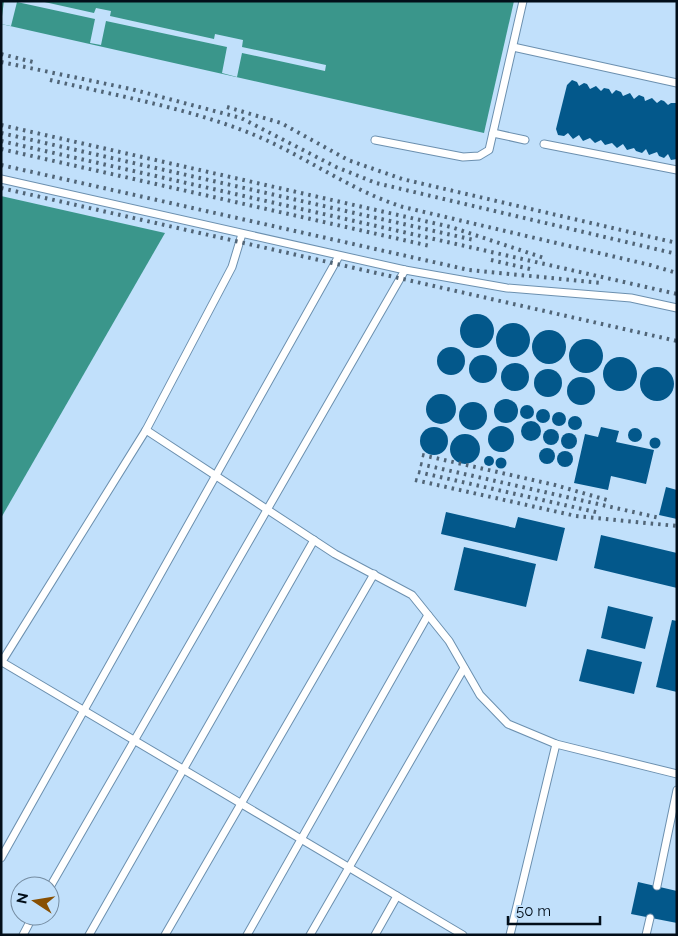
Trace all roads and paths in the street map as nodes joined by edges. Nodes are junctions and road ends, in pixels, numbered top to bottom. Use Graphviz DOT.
graph roads {
  1 [pos="523,1"];
  2 [pos="513,46"];
  3 [pos="677,84"];
  4 [pos="493,133"];
  5 [pos="375,140"];
  6 [pos="525,140"];
  7 [pos="544,144"];
  8 [pos="677,170"];
  9 [pos="1,179"];
  10 [pos="242,234"];
  11 [pos="339,256"];
  12 [pos="405,270"];
  13 [pos="677,308"];
  14 [pos="146,430"];
  15 [pos="216,476"];
  16 [pos="267,509"];
  17 [pos="314,540"];
  18 [pos="374,574"];
  19 [pos="428,614"];
  20 [pos="2,662"];
  21 [pos="464,668"];
  22 [pos="84,710"];
  23 [pos="134,740"];
  24 [pos="556,744"];
  25 [pos="184,770"];
  26 [pos="677,774"];
  27 [pos="677,790"];
  28 [pos="241,804"];
  29 [pos="302,839"];
  30 [pos="1,858"];
  31 [pos="349,867"];
  32 [pos="56,876"];
  33 [pos="657,886"];
  34 [pos="397,896"];
  35 [pos="650,918"];
  36 [pos="451,932"];
  37 [pos="89,935"];
  38 [pos="164,935"];
  39 [pos="247,935"];
  40 [pos="310,935"];
  41 [pos="375,935"];
  42 [pos="462,935"];
  43 [pos="510,935"];
  44 [pos="646,935"];
  1 -- 2 [label="lane"];
  2 -- 3 [label="lane"];
  2 -- 4 [label="lane"];
  4 -- 5 [label="lane"];
  4 -- 6 [label="lane"];
  7 -- 8 [label="lane"];
  9 -- 10 [label="lane"];
  10 -- 11 [label="lane"];
  10 -- 14 [label="lane"];
  11 -- 12 [label="lane"];
  11 -- 15 [label="lane"];
  12 -- 13 [label="lane"];
  12 -- 16 [label="lane"];
  14 -- 15 [label="lane"];
  14 -- 20 [label="lane"];
  15 -- 16 [label="lane"];
  15 -- 22 [label="lane"];
  16 -- 17 [label="lane"];
  16 -- 23 [label="lane"];
  17 -- 18 [label="lane"];
  17 -- 25 [label="lane"];
  18 -- 19 [label="lane"];
  18 -- 28 [label="lane"];
  19 -- 21 [label="lane"];
  19 -- 29 [label="lane"];
  20 -- 22 [label="lane"];
  21 -- 24 [label="lane"];
  21 -- 31 [label="lane"];
  22 -- 23 [label="lane"];
  22 -- 30 [label="lane"];
  23 -- 25 [label="lane"];
  23 -- 32 [label="lane"];
  24 -- 26 [label="lane"];
  24 -- 43 [label="lane"];
  25 -- 28 [label="lane"];
  25 -- 37 [label="lane"];
  27 -- 33 [label="lane"];
  28 -- 29 [label="lane"];
  28 -- 38 [label="lane"];
  29 -- 31 [label="lane"];
  29 -- 39 [label="lane"];
  31 -- 34 [label="lane"];
  31 -- 40 [label="lane"];
  34 -- 36 [label="lane"];
  34 -- 41 [label="lane"];
  35 -- 44 [label="lane"];
  36 -- 42 [label="lane"];
}
